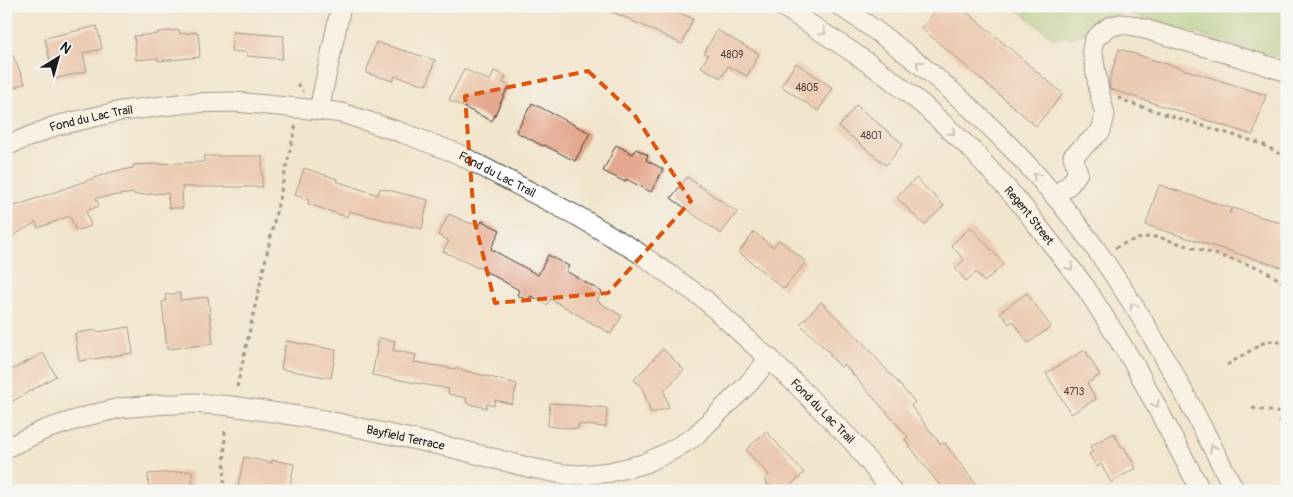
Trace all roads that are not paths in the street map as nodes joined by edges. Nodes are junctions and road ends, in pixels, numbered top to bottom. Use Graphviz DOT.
graph roads {
  1 [pos="341,6"];
  2 [pos="782,6"];
  3 [pos="840,6"];
  4 [pos="1287,72"];
  5 [pos="319,110"];
  6 [pos="6,146"];
  7 [pos="1056,196"];
  8 [pos="770,358"];
  9 [pos="6,448"];
  10 [pos="892,491"];
  11 [pos="1201,491"];
  12 [pos="1235,491"];
  1 -- 5 [label="street"];
  2 -- 11 [label="street, Regent Street, one-way"];
  7 -- 3 [label="street, one-way"];
  4 -- 7 [label="street"];
  5 -- 6 [label="street, Fond du Lac Trail"];
  5 -- 8 [label="street, Fond du Lac Trail"];
  12 -- 7 [label="street, one-way"];
  8 -- 9 [label="street, Bayfield Terrace"];
  8 -- 10 [label="street, Fond du Lac Trail"];
}
